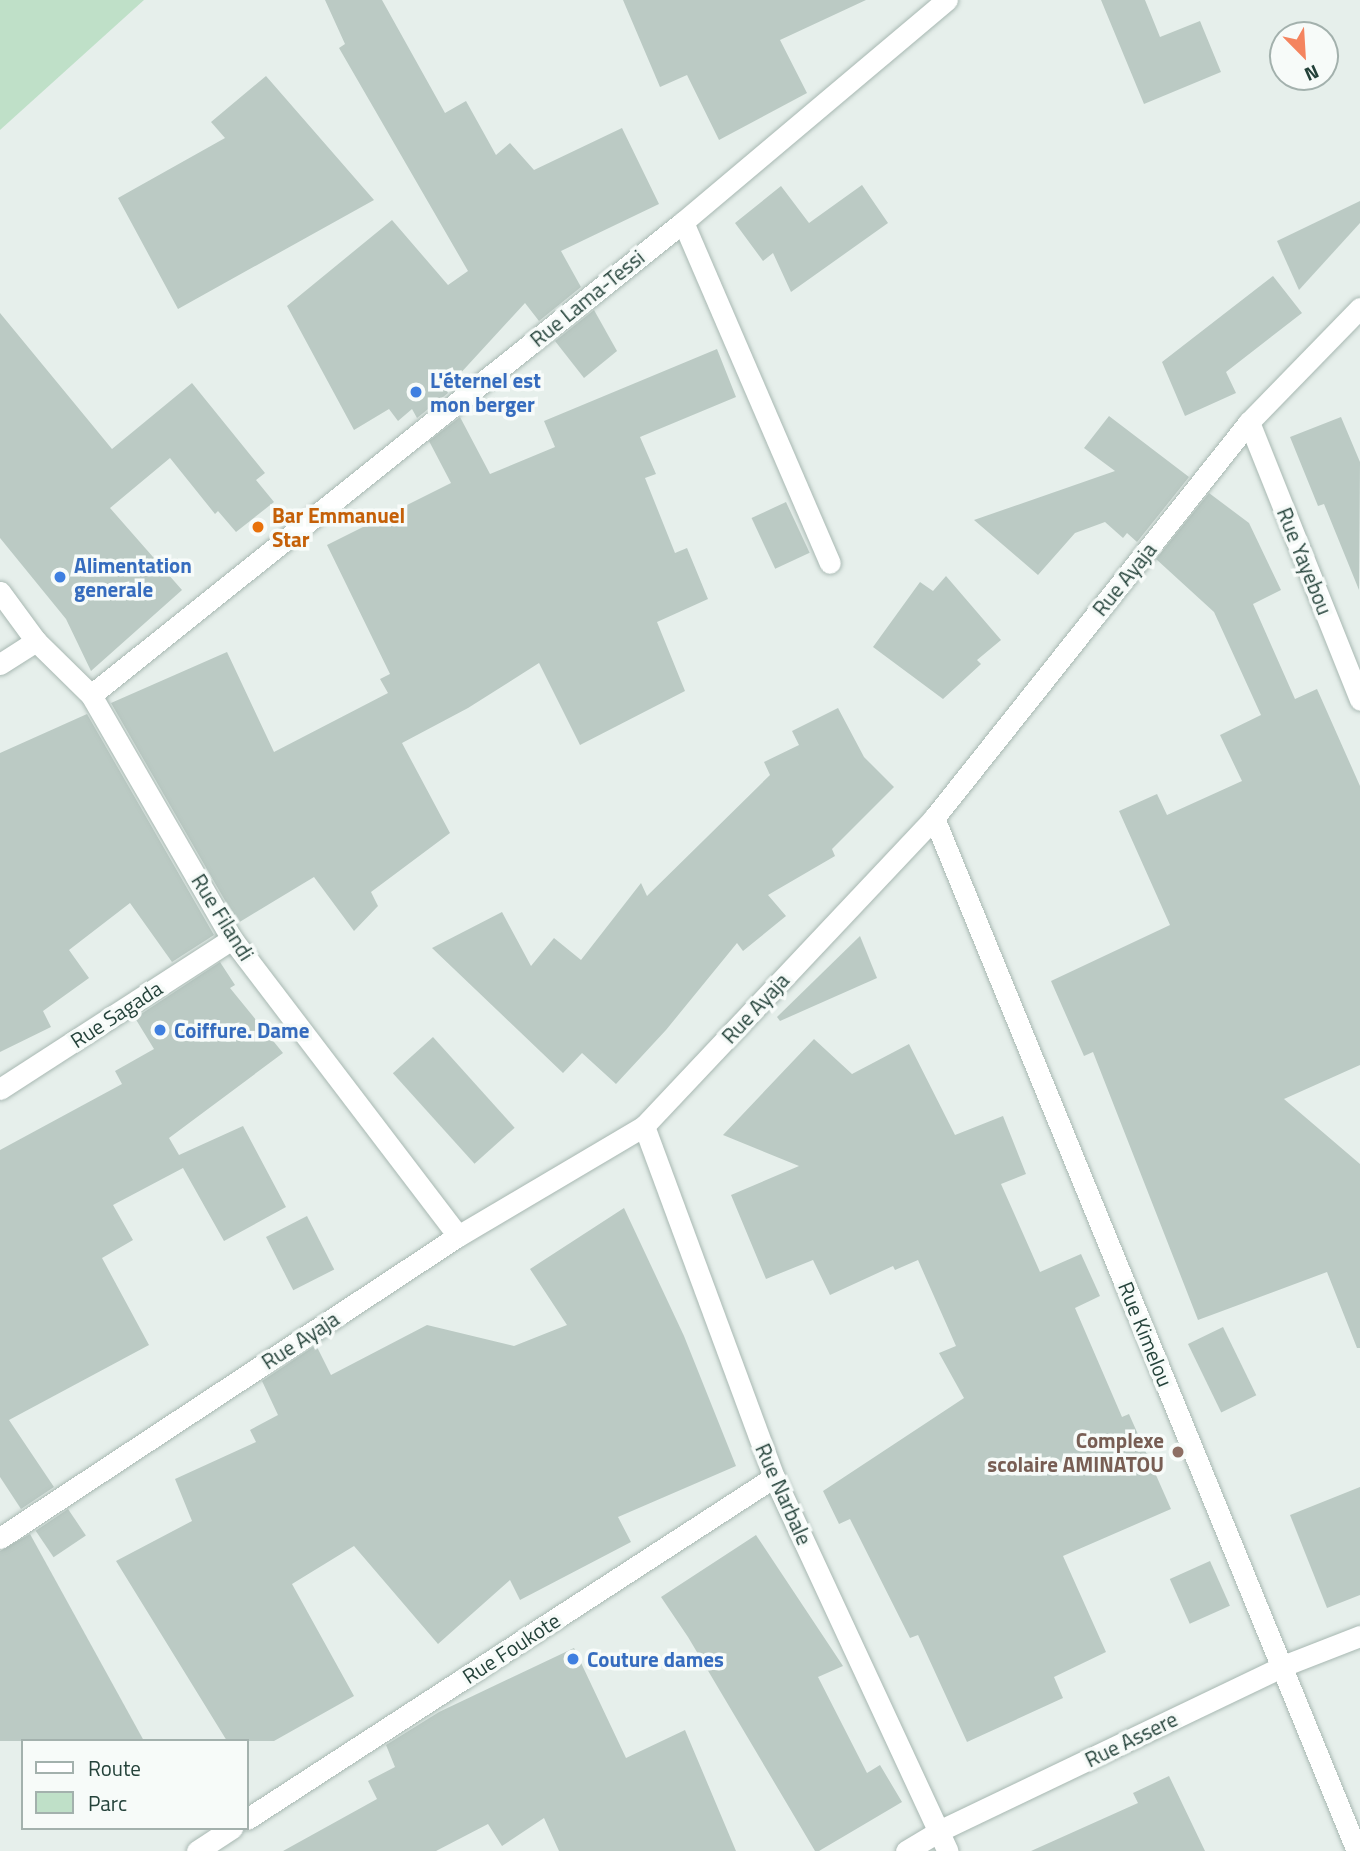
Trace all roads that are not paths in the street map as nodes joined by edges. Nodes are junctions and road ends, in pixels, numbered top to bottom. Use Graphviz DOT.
graph roads {
  1 [pos="947,0"];
  2 [pos="683,222"];
  3 [pos="1360,308"];
  4 [pos="1250,422"];
  5 [pos="830,563"];
  6 [pos="0,592"];
  7 [pos="36,641"];
  8 [pos="0,664"];
  9 [pos="90,695"];
  10 [pos="1360,700"];
  11 [pos="934,818"];
  12 [pos="233,939"];
  13 [pos="0,1089"];
  14 [pos="644,1126"];
  15 [pos="458,1236"];
  16 [pos="774,1477"];
  17 [pos="0,1538"];
  18 [pos="1360,1636"];
  19 [pos="1283,1666"];
  20 [pos="248,1818"];
  21 [pos="229,1830"];
  22 [pos="941,1830"];
  23 [pos="197,1851"];
  24 [pos="906,1851"];
  25 [pos="948,1851"];
  26 [pos="1357,1851"];
  1 -- 2 [label="street, Rue Lama-Tessi"];
  2 -- 5 [label="street"];
  2 -- 9 [label="street, Rue Lama-Tessi"];
  3 -- 4 [label="street, Rue Ayaja"];
  4 -- 10 [label="street, Rue Yayebou"];
  4 -- 11 [label="street, Rue Ayaja"];
  6 -- 7 [label="street, Rue Filandi"];
  7 -- 8 [label="street"];
  7 -- 9 [label="street, Rue Filandi"];
  9 -- 12 [label="street, Rue Filandi"];
  11 -- 14 [label="street, Rue Ayaja"];
  11 -- 19 [label="street, Rue Kimelou"];
  12 -- 13 [label="street, Rue Sagada"];
  12 -- 15 [label="street, Rue Filandi"];
  14 -- 15 [label="street, Rue Ayaja"];
  14 -- 16 [label="street, Rue Narbale"];
  15 -- 17 [label="street, Rue Ayaja"];
  16 -- 20 [label="street, Rue Foukote"];
  16 -- 22 [label="street, Rue Narbale"];
  18 -- 19 [label="street, Rue Assere"];
  19 -- 22 [label="street, Rue Assere"];
  19 -- 26 [label="street, Rue Kimelou"];
  21 -- 23 [label="street"];
  22 -- 24 [label="street, Rue Assere"];
  22 -- 25 [label="street, Rue Narbale"];
}
